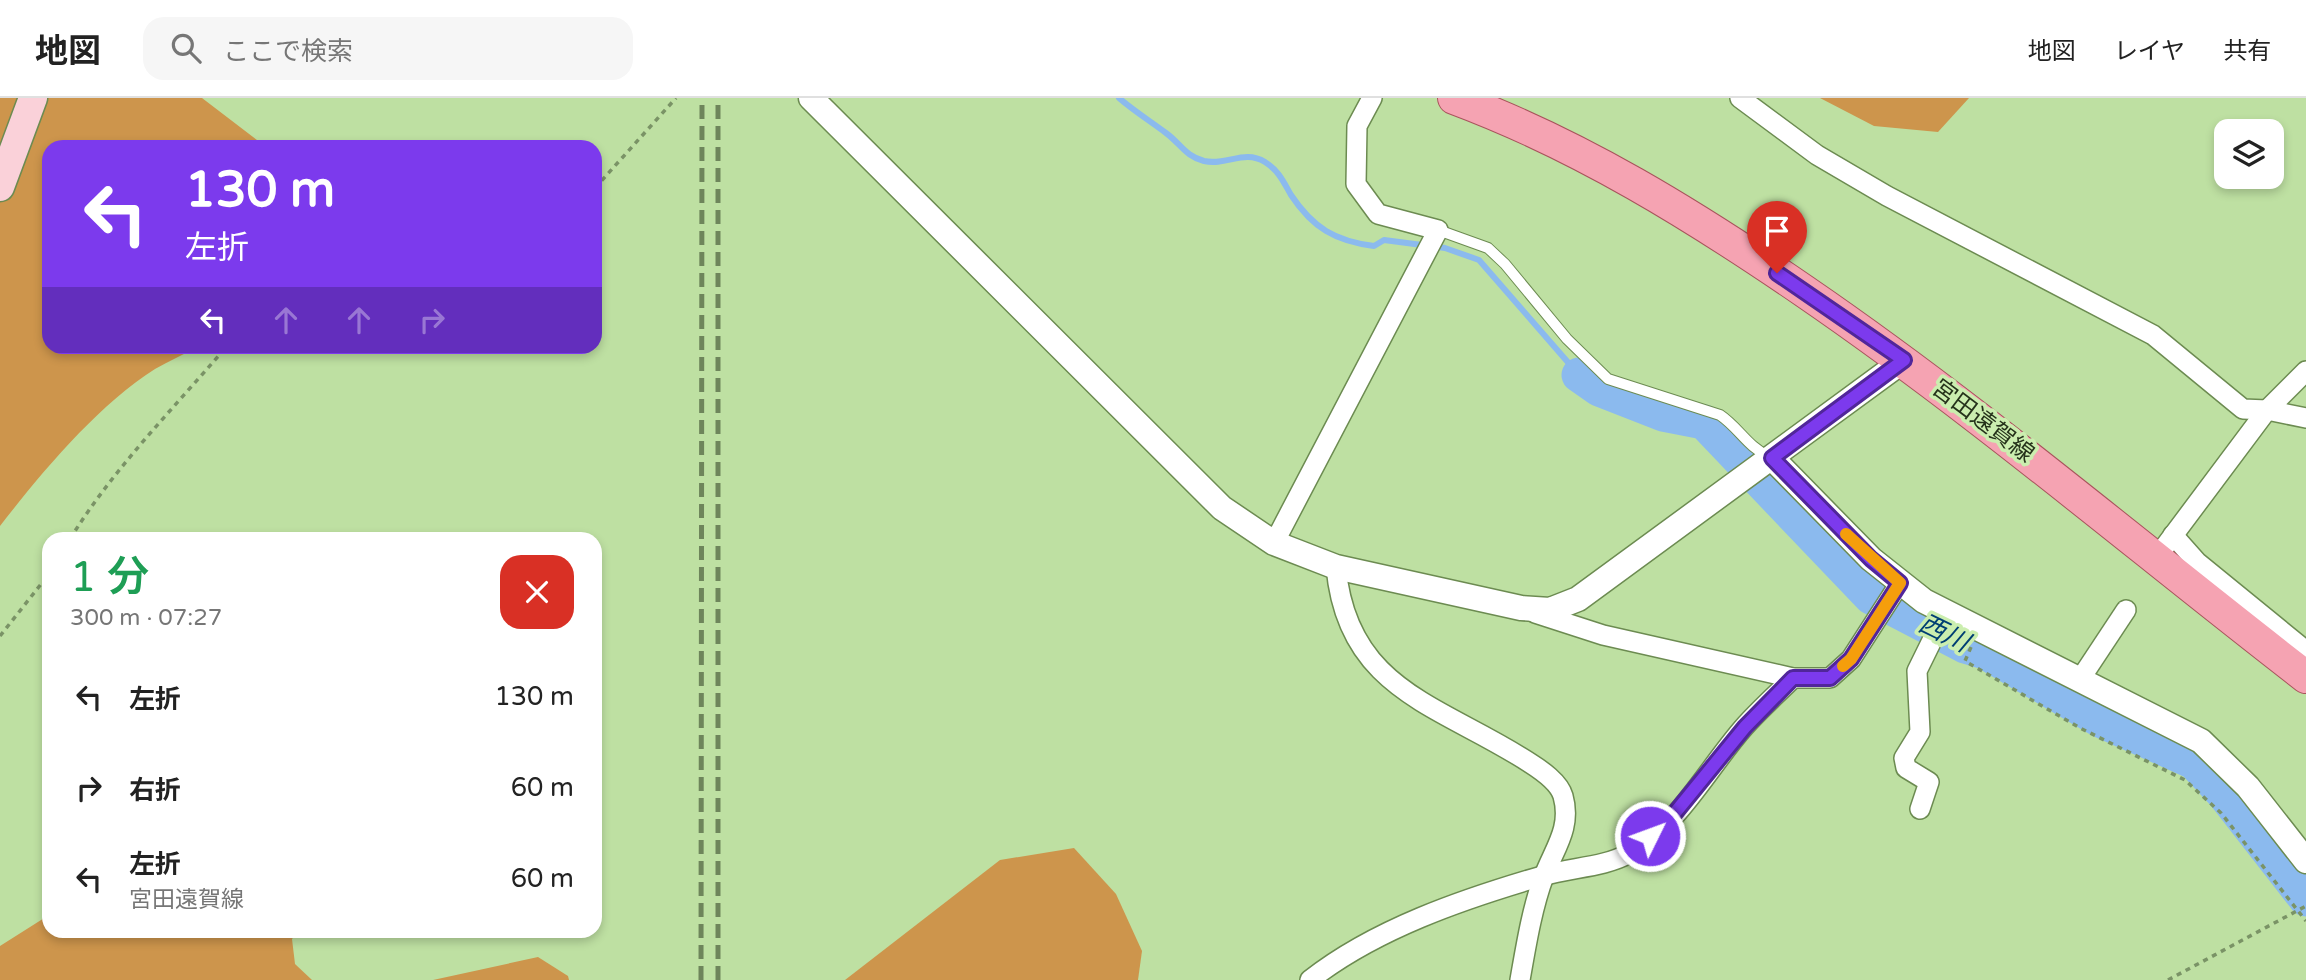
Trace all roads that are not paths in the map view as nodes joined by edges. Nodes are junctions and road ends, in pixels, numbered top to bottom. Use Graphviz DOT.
graph roads {
  1 [pos="33,98"];
  2 [pos="811,98"];
  3 [pos="1372,98"];
  4 [pos="1454,98"];
  5 [pos="1740,98"];
  6 [pos="0,187"];
  7 [pos="1438,230"];
  8 [pos="1904,360"];
  9 [pos="2306,371"];
  10 [pos="2267,410"];
  11 [pos="2306,418"];
  12 [pos="1772,458"];
  13 [pos="1274,542"];
  14 [pos="2165,546"];
  15 [pos="1336,567"];
  16 [pos="1900,583"];
  17 [pos="1521,608"];
  18 [pos="2126,610"];
  19 [pos="1945,614"];
  20 [pos="2306,650"];
  21 [pos="2306,677"];
  22 [pos="1793,678"];
  23 [pos="2079,681"];
  24 [pos="1920,809"];
  25 [pos="2306,861"];
  26 [pos="1544,875"];
  27 [pos="1310,980"];
  28 [pos="1520,980"];
  1 -- 6 [label="main road"];
  2 -- 13 [label="street"];
  3 -- 7 [label="street"];
  4 -- 8 [label="main road, 宮田遠賀線"];
  5 -- 10 [label="street"];
  7 -- 12 [label="lane"];
  7 -- 13 [label="street"];
  8 -- 12 [label="street"];
  8 -- 14 [label="main road, 宮田遠賀線"];
  9 -- 10 [label="street"];
  10 -- 11 [label="street"];
  10 -- 14 [label="street"];
  12 -- 16 [label="street"];
  12 -- 17 [label="street"];
  13 -- 15 [label="street"];
  14 -- 20 [label="street"];
  14 -- 21 [label="main road, 宮田遠賀線"];
  15 -- 17 [label="street"];
  15 -- 26 [label="street"];
  16 -- 19 [label="street"];
  16 -- 22 [label="street"];
  17 -- 22 [label="street"];
  18 -- 23 [label="street"];
  19 -- 23 [label="street"];
  19 -- 24 [label="street"];
  22 -- 26 [label="street"];
  23 -- 25 [label="street"];
  26 -- 27 [label="street"];
  26 -- 28 [label="street"];
}
